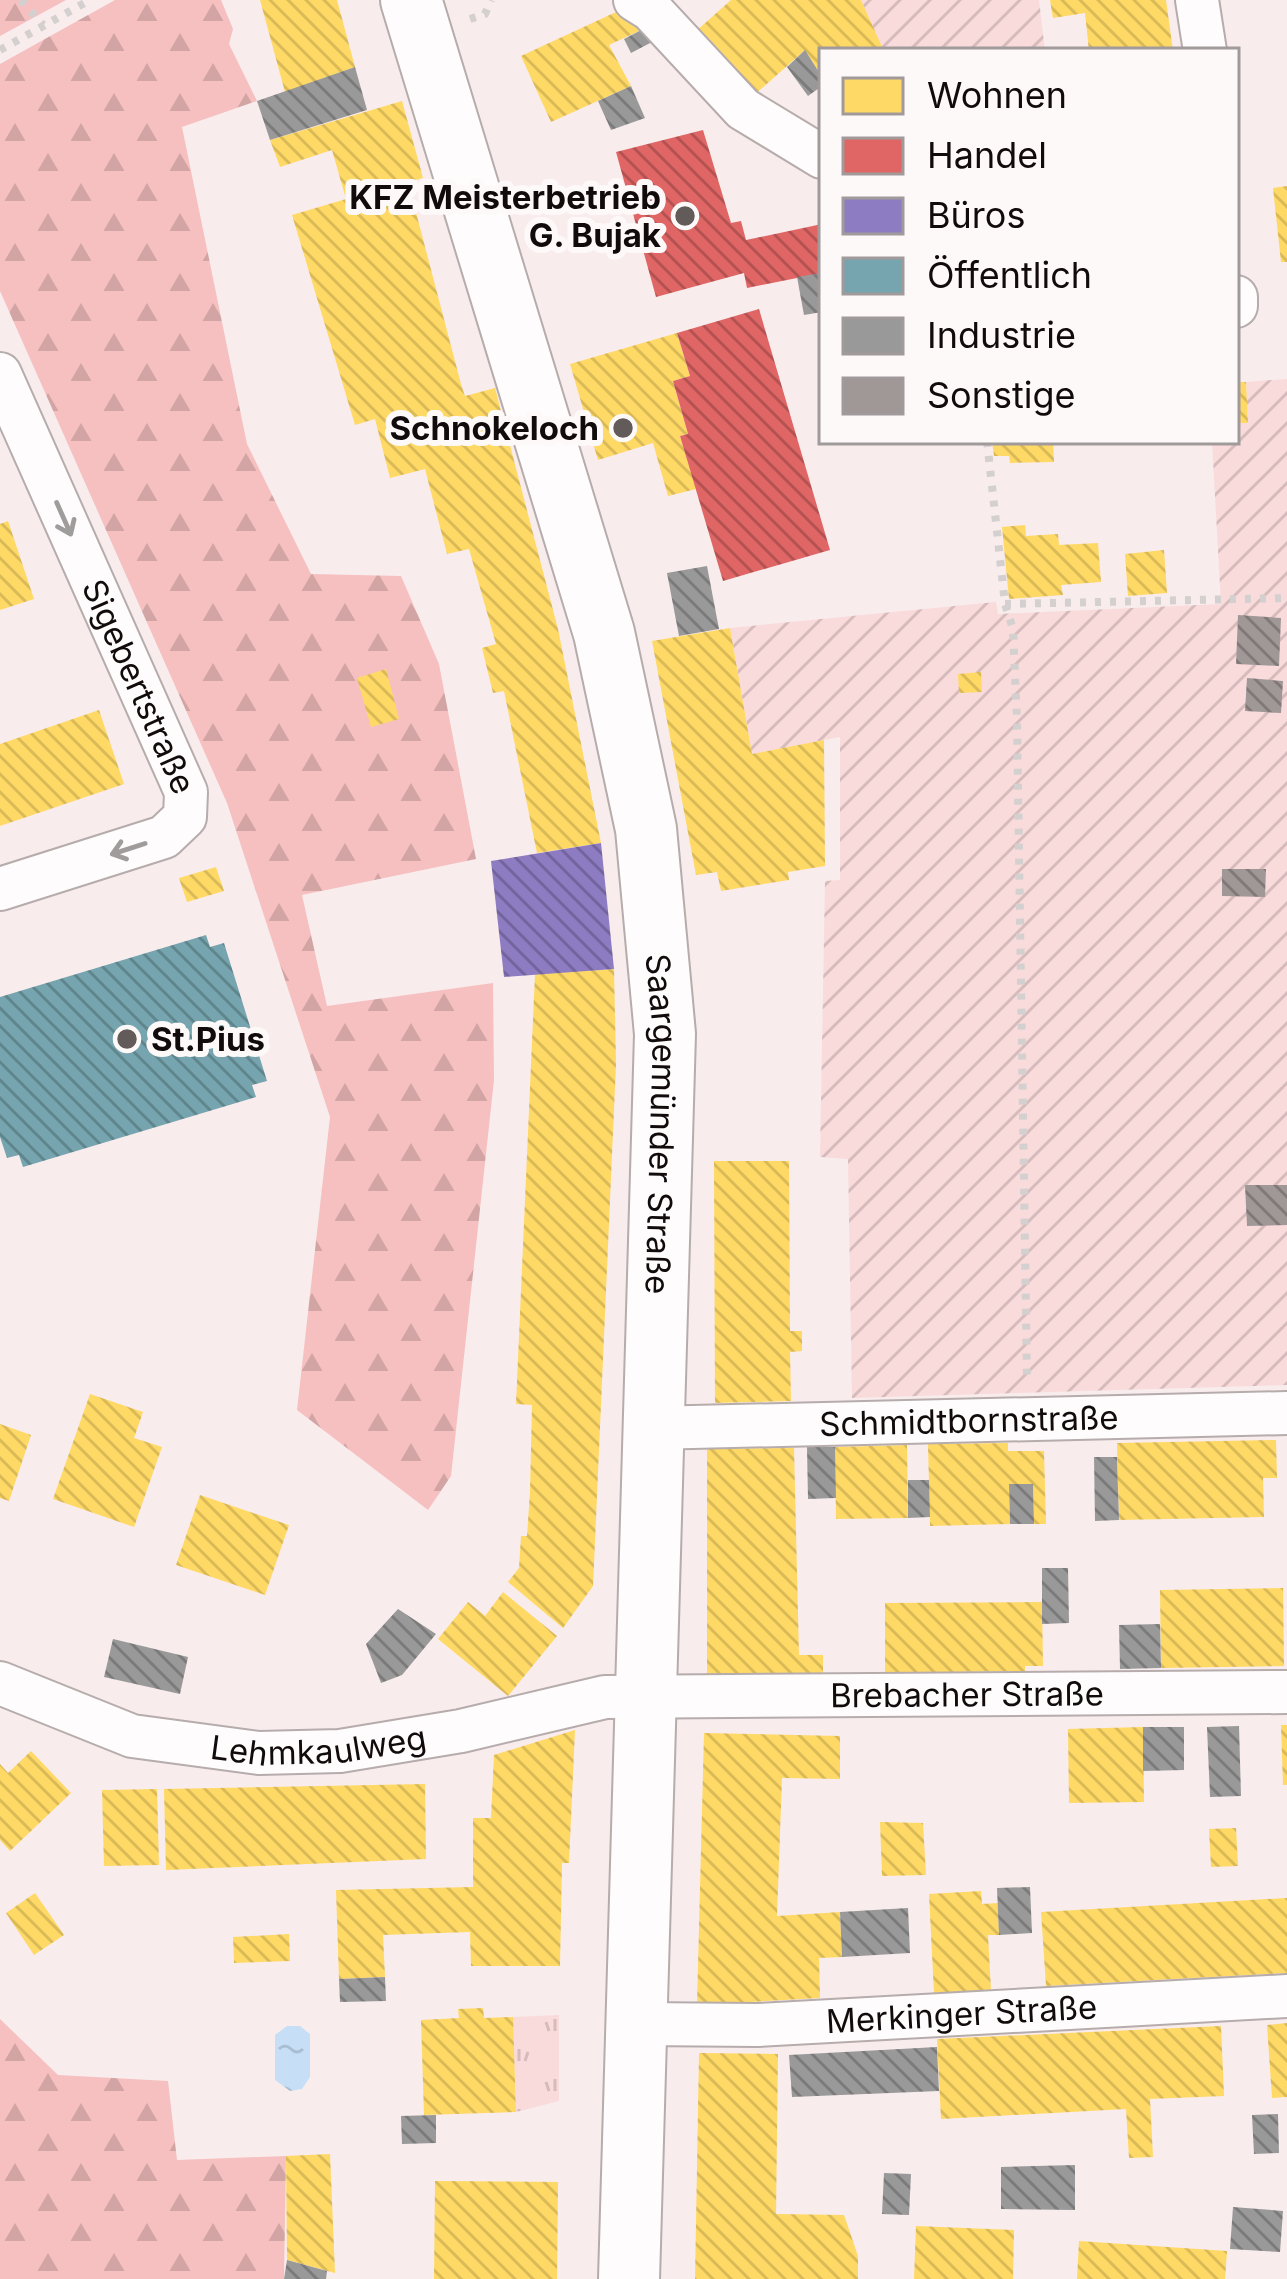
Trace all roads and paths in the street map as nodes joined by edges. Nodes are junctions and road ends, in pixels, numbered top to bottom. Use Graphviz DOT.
graph roads {
  1 [pos="21,0"];
  2 [pos="90,0"];
  3 [pos="412,0"];
  4 [pos="491,0"];
  5 [pos="635,0"];
  6 [pos="1197,0"];
  7 [pos="485,14"];
  8 [pos="44,25"];
  9 [pos="1205,48"];
  10 [pos="0,50"];
  11 [pos="819,155"];
  12 [pos="0,374"];
  13 [pos="988,444"];
  14 [pos="15,450"];
  15 [pos="1287,598"];
  16 [pos="1005,604"];
  17 [pos="0,889"];
  18 [pos="1287,1413"];
  19 [pos="1029,1419"];
  20 [pos="651,1428"];
  21 [pos="0,1683"];
  22 [pos="1287,1692"];
  23 [pos="646,1698"];
  24 [pos="1287,1996"];
  25 [pos="638,2024"];
  26 [pos="629,2279"];
  1 -- 8 [label="path"];
  2 -- 8 [label="path"];
  3 -- 20 [label="street, Saargemünder Straße"];
  4 -- 7 [label="path"];
  5 -- 11 [label="street"];
  6 -- 9 [label="street"];
  8 -- 10 [label="path"];
  12 -- 14 [label="street, Sigebertstraße"];
  13 -- 16 [label="path"];
  14 -- 17 [label="street, Sigebertstraße, one-way"];
  15 -- 16 [label="path"];
  16 -- 19 [label="path"];
  18 -- 19 [label="street, Schmidtbornstraße"];
  19 -- 20 [label="street, Schmidtbornstraße"];
  20 -- 23 [label="street, Saargemünder Straße"];
  21 -- 23 [label="street, Lehmkaulweg"];
  22 -- 23 [label="street, Brebacher Straße"];
  23 -- 25 [label="street, Saargemünder Straße"];
  24 -- 25 [label="street, Merkinger Straße"];
  25 -- 26 [label="street, Saargemünder Straße"];
}
